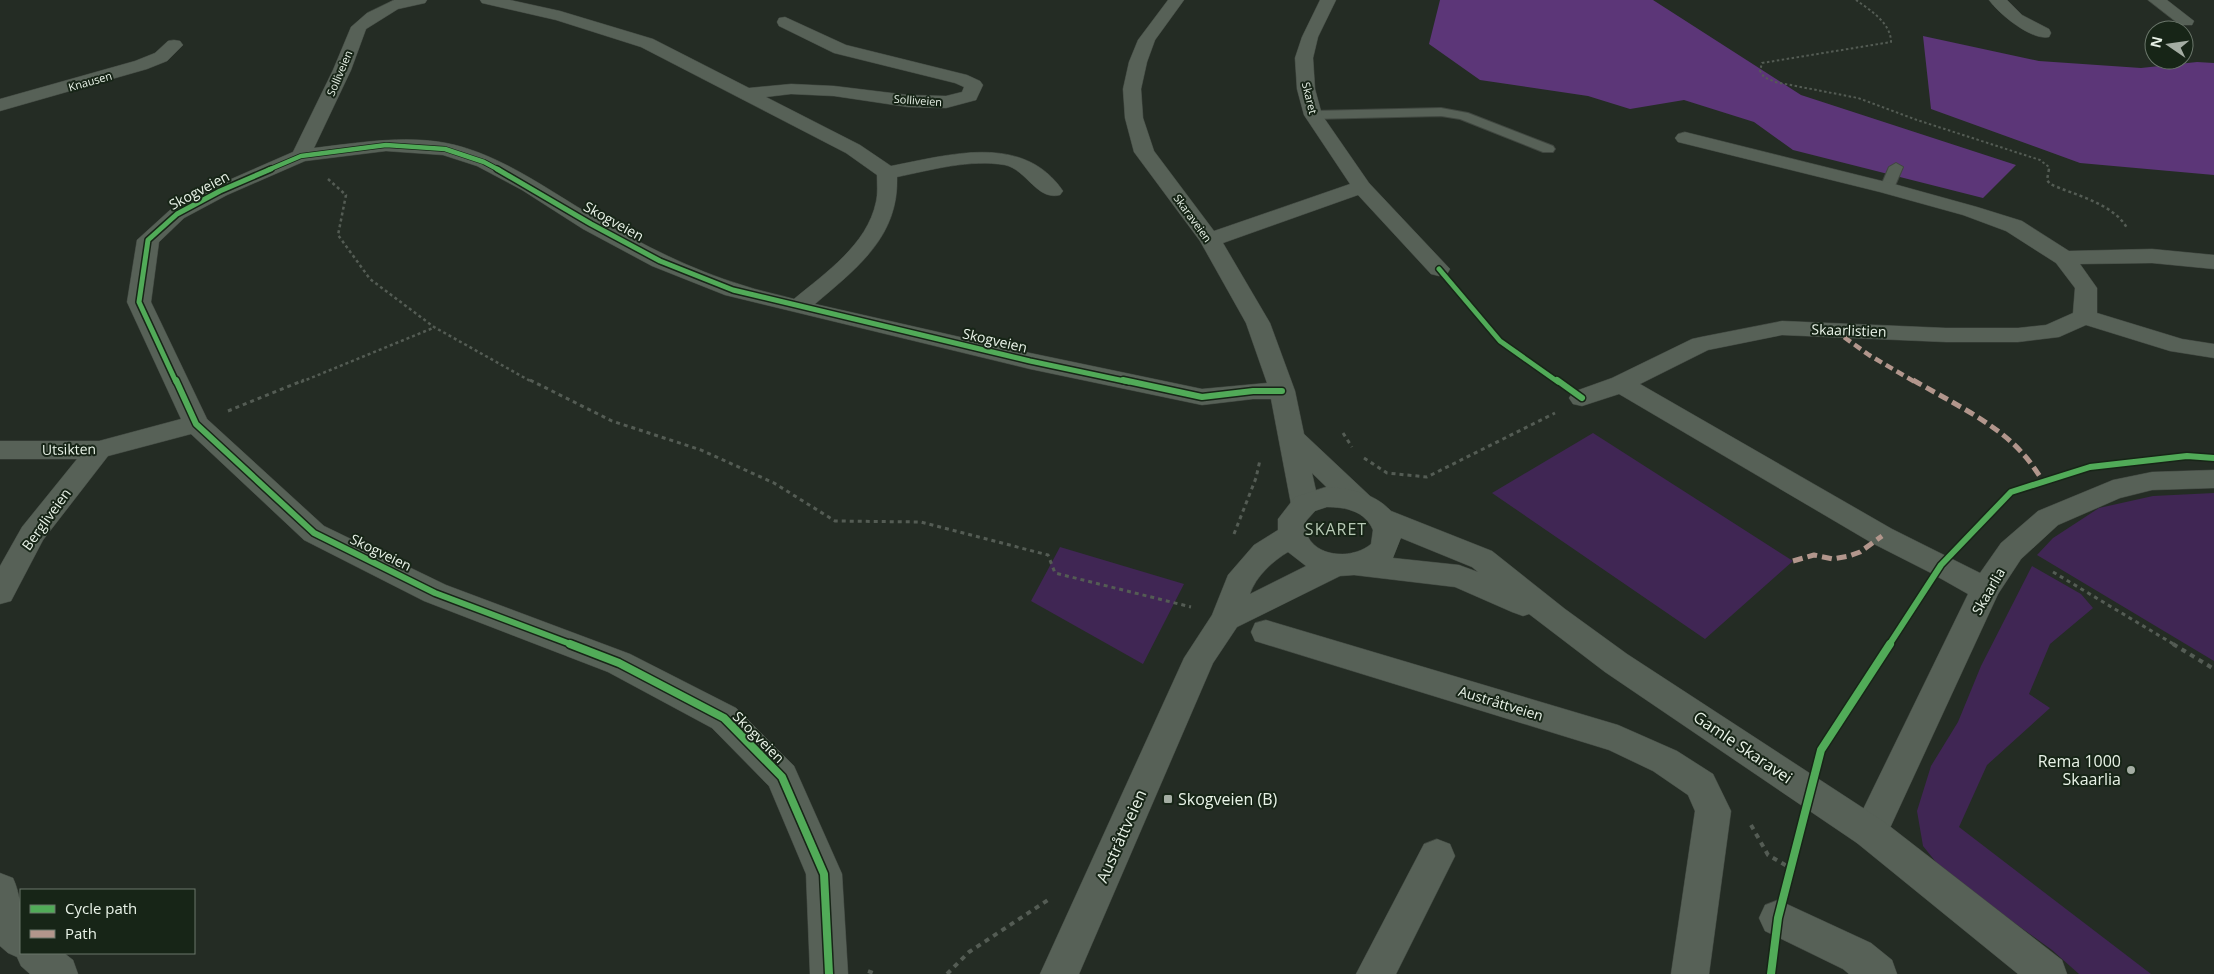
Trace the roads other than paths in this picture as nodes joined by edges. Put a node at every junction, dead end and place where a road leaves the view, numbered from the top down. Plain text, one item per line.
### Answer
1 (419, 0) edge
2 (488, 0) edge
3 (1176, 0) edge
4 (1328, 0) edge
5 (1997, 0) edge
6 (2156, 0) edge
7 (385, 2) edge
8 (2185, 20) edge
9 (785, 22) dead end
10 (2042, 32) dead end
11 (174, 45) dead end
12 (745, 94) junction
13 (0, 105) edge
14 (1313, 115) junction
15 (1685, 138) dead end
16 (1548, 149) dead end
17 (301, 156) junction
18 (1896, 167) dead end
19 (888, 173) junction
20 (1362, 187) junction
21 (1887, 188) junction
22 (1053, 191) dead end
23 (1210, 240) junction
24 (2064, 258) junction
25 (2214, 262) edge
26 (1438, 269) dead end
27 (798, 307) junction
28 (2085, 317) junction
29 (2214, 351) edge
30 (1621, 384) junction
31 (1282, 390) junction
32 (1582, 398) road end
33 (196, 424) junction
34 (1294, 440) junction
35 (0, 450) edge
36 (99, 450) junction
37 (2214, 479) edge
38 (1305, 504) junction
39 (1371, 510) junction
40 (1292, 536) junction
41 (1346, 565) junction
42 (1986, 590) junction
43 (0, 594) edge
44 (1554, 618) junction
45 (1226, 619) junction
46 (1266, 632) dead end
47 (1870, 832) junction
48 (1437, 856) dead end
49 (0, 890) edge
50 (1778, 918) road end
51 (20, 939) edge
52 (36, 954) edge
53 (59, 974) edge
54 (829, 974) edge
55 (1060, 974) edge
56 (1375, 974) edge
57 (1690, 974) edge
58 (1878, 974) edge
59 (2048, 974) edge

1 - 7 street, Solliveien
2 - 12 street
3 - 23 street, Skaraveien
4 - 14 street, Skaret
5 - 10 street
6 - 8 street
7 - 17 street, Solliveien
9 - 12 street, Solliveien
11 - 13 street, Knausen
12 - 19 street
14 - 16 lane
14 - 20 street, Skaret
15 - 21 street
17 - 27 street, Skogveien
17 - 33 street, Skogveien
18 - 21 lane
19 - 22 street
19 - 27 street
20 - 23 street
20 - 26 street, Skaret
21 - 24 street
23 - 31 street, Skaraveien
24 - 25 street
24 - 28 street
27 - 31 street, Skogveien
28 - 29 street
28 - 30 street, Skaarlistien
30 - 32 street, Skaarlistien
30 - 42 street
31 - 34 street, Skaraveien
33 - 36 street, Utsikten
33 - 54 street, Skogveien
34 - 38 street, Skaraveien
34 - 39 street
35 - 36 street, Utsikten
36 - 43 street, Bergliveien
37 - 42 street, Skaarlia
38 - 39 street
38 - 40 street
39 - 41 street, Austråttveien
39 - 44 street, Gamle Skaravei
40 - 41 street
40 - 45 street, Austråttveien
41 - 44 street, Gamle Skaravei
41 - 45 street, Austråttveien
42 - 47 street, Skaarlia
44 - 47 street, Gamle Skaravei
45 - 55 street, Austråttveien
46 - 57 street, Austråttveien
47 - 59 street, Gamle Skaravei
48 - 56 street
49 - 51 street
50 - 58 street
52 - 53 street

